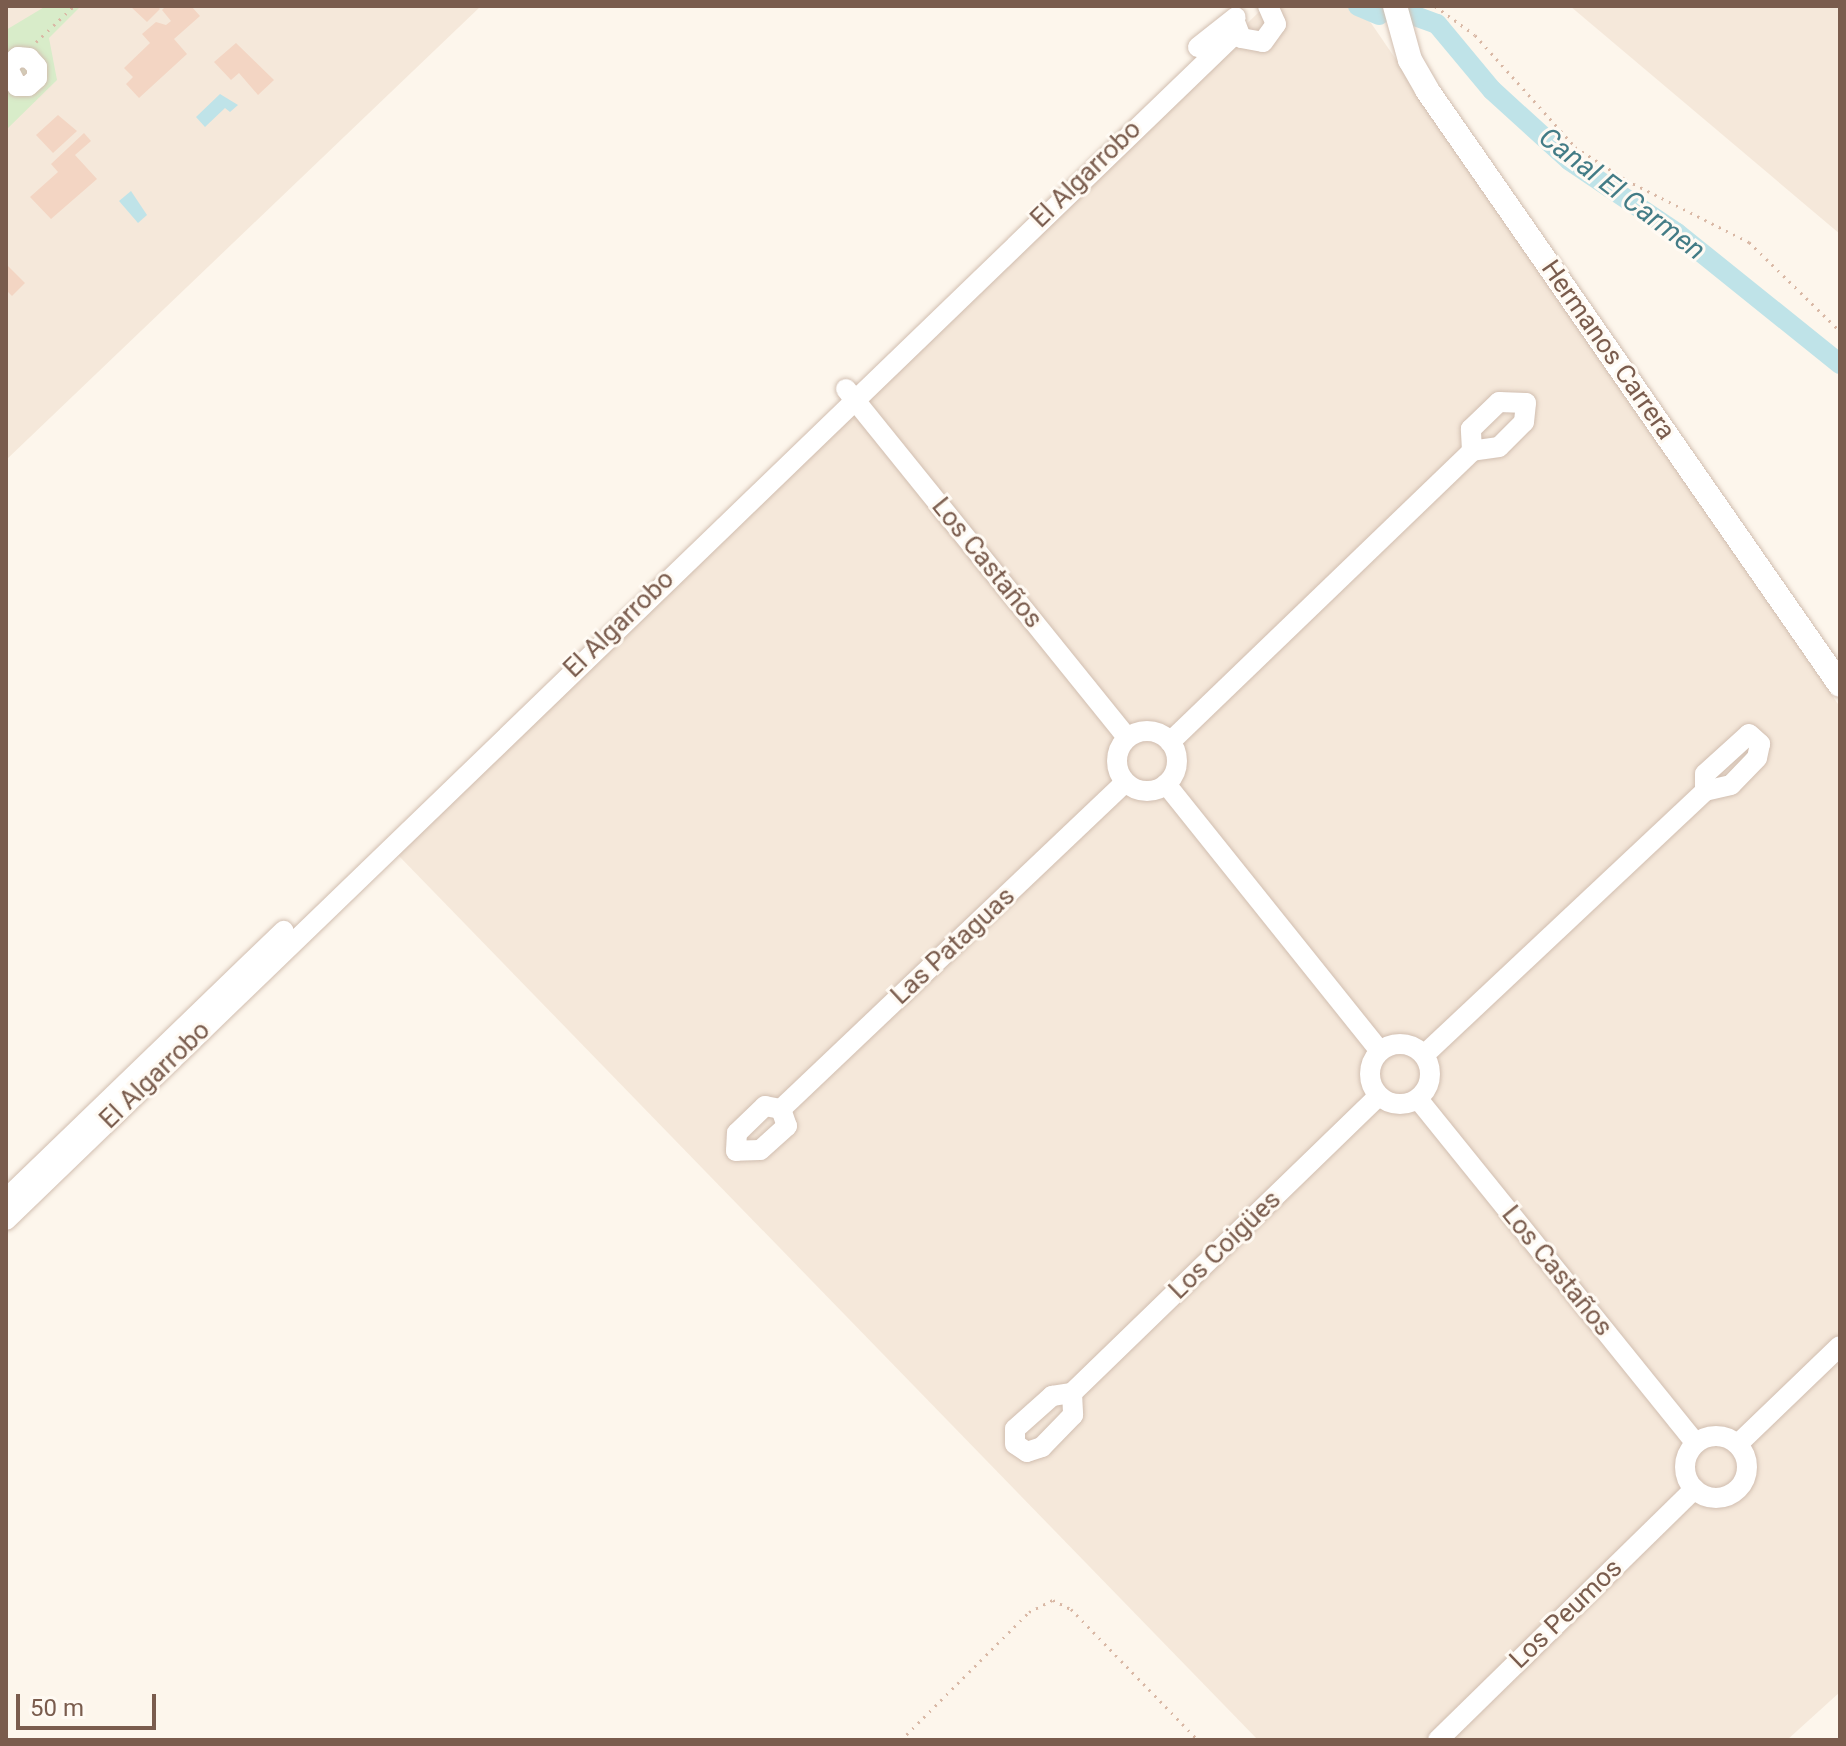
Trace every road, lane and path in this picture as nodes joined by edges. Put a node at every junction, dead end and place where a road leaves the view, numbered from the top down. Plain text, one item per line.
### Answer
1 (74, 6) edge
2 (1268, 6) edge
3 (1395, 6) edge
4 (1435, 6) edge
5 (1239, 18) edge
6 (12, 64) edge
7 (1840, 331) edge
8 (850, 394) junction
9 (1472, 451) dead end
10 (1840, 685) edge
11 (1127, 737) junction
12 (1170, 742) junction
13 (1125, 783) junction
14 (1166, 784) junction
15 (1705, 791) dead end
16 (1380, 1051) junction
17 (1424, 1055) junction
18 (1379, 1096) junction
19 (1418, 1099) junction
20 (781, 1109) dead end
21 (6, 1199) edge
22 (6, 1220) edge
23 (1840, 1346) edge
24 (1072, 1393) dead end
25 (1696, 1443) junction
26 (1738, 1444) junction
27 (1694, 1489) junction
28 (901, 1740) edge
29 (1198, 1740) edge
30 (1438, 1740) edge

1 - 6 path
2 - 5 street
3 - 10 street, Hermanos Carrera
4 - 7 path
5 - 8 street, El Algarrobo
8 - 11 street, Los Castaños
8 - 21 street, El Algarrobo
8 - 22 street, El Algarrobo
9 - 12 street
11 - 12 street
11 - 13 street
12 - 14 street
13 - 14 street
13 - 20 street, Las Pataguas
14 - 16 street
15 - 17 street
16 - 17 street
16 - 18 street
17 - 19 street
18 - 19 street
18 - 24 street, Los Coigües
19 - 25 street, Los Castaños
23 - 26 street
25 - 26 street
25 - 27 street
26 - 27 street
27 - 30 street, Los Peumos
28 - 29 path

